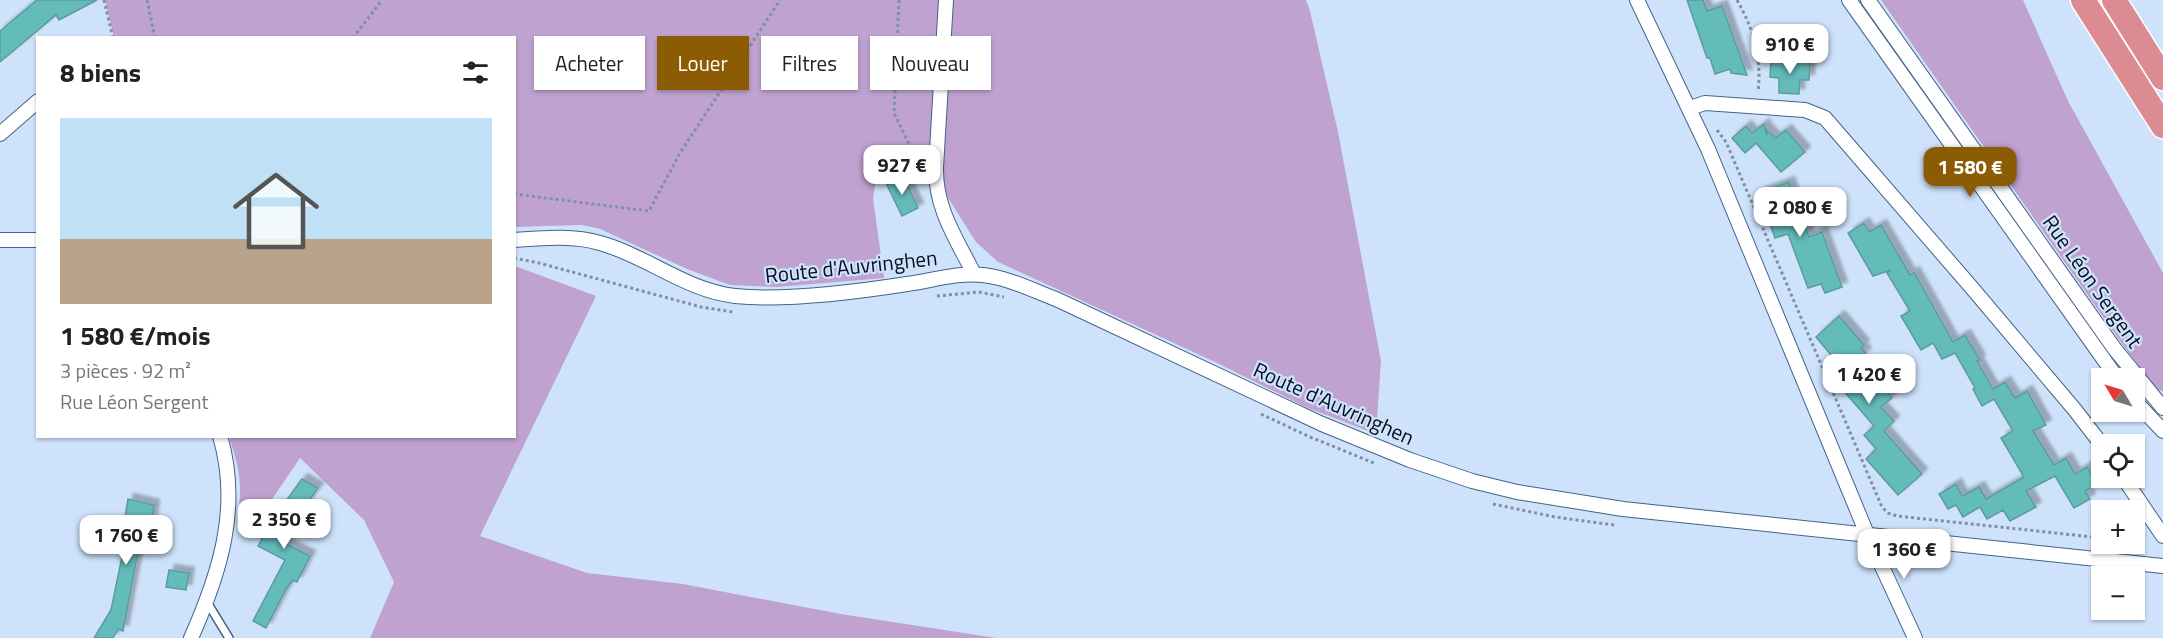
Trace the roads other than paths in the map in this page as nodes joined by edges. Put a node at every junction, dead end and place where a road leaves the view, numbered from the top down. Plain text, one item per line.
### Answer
1 (946, 0) edge
2 (1637, 0) edge
3 (1850, 0) edge
4 (1868, 0) edge
5 (2083, 0) edge
6 (2114, 0) edge
7 (2163, 78) edge
8 (36, 103) edge
9 (1690, 108) junction
10 (2163, 126) edge
11 (0, 134) edge
12 (0, 240) edge
13 (36, 240) edge
14 (516, 240) edge
15 (974, 274) junction
16 (2110, 368) edge
17 (2163, 408) edge
18 (2145, 412) edge
19 (2163, 431) edge
20 (2092, 434) edge
21 (220, 438) edge
22 (2130, 488) edge
23 (1867, 534) junction
24 (2163, 536) edge
25 (2163, 566) edge
26 (207, 602) junction
27 (191, 638) edge
28 (229, 638) edge
29 (1915, 638) edge

1 - 15 street
2 - 9 street
3 - 16 street, Rue Léon Sergent
4 - 17 street, Rue Léon Sergent
5 - 10 highway
6 - 7 highway
8 - 11 street
9 - 20 street
9 - 23 street
12 - 13 street
14 - 15 street, Route d'Auvringhen
15 - 23 street, Route d'Auvringhen
18 - 19 street
21 - 26 street
22 - 24 street
23 - 25 street, Route d'Auvringhen
23 - 29 street
26 - 27 street
26 - 28 lane

